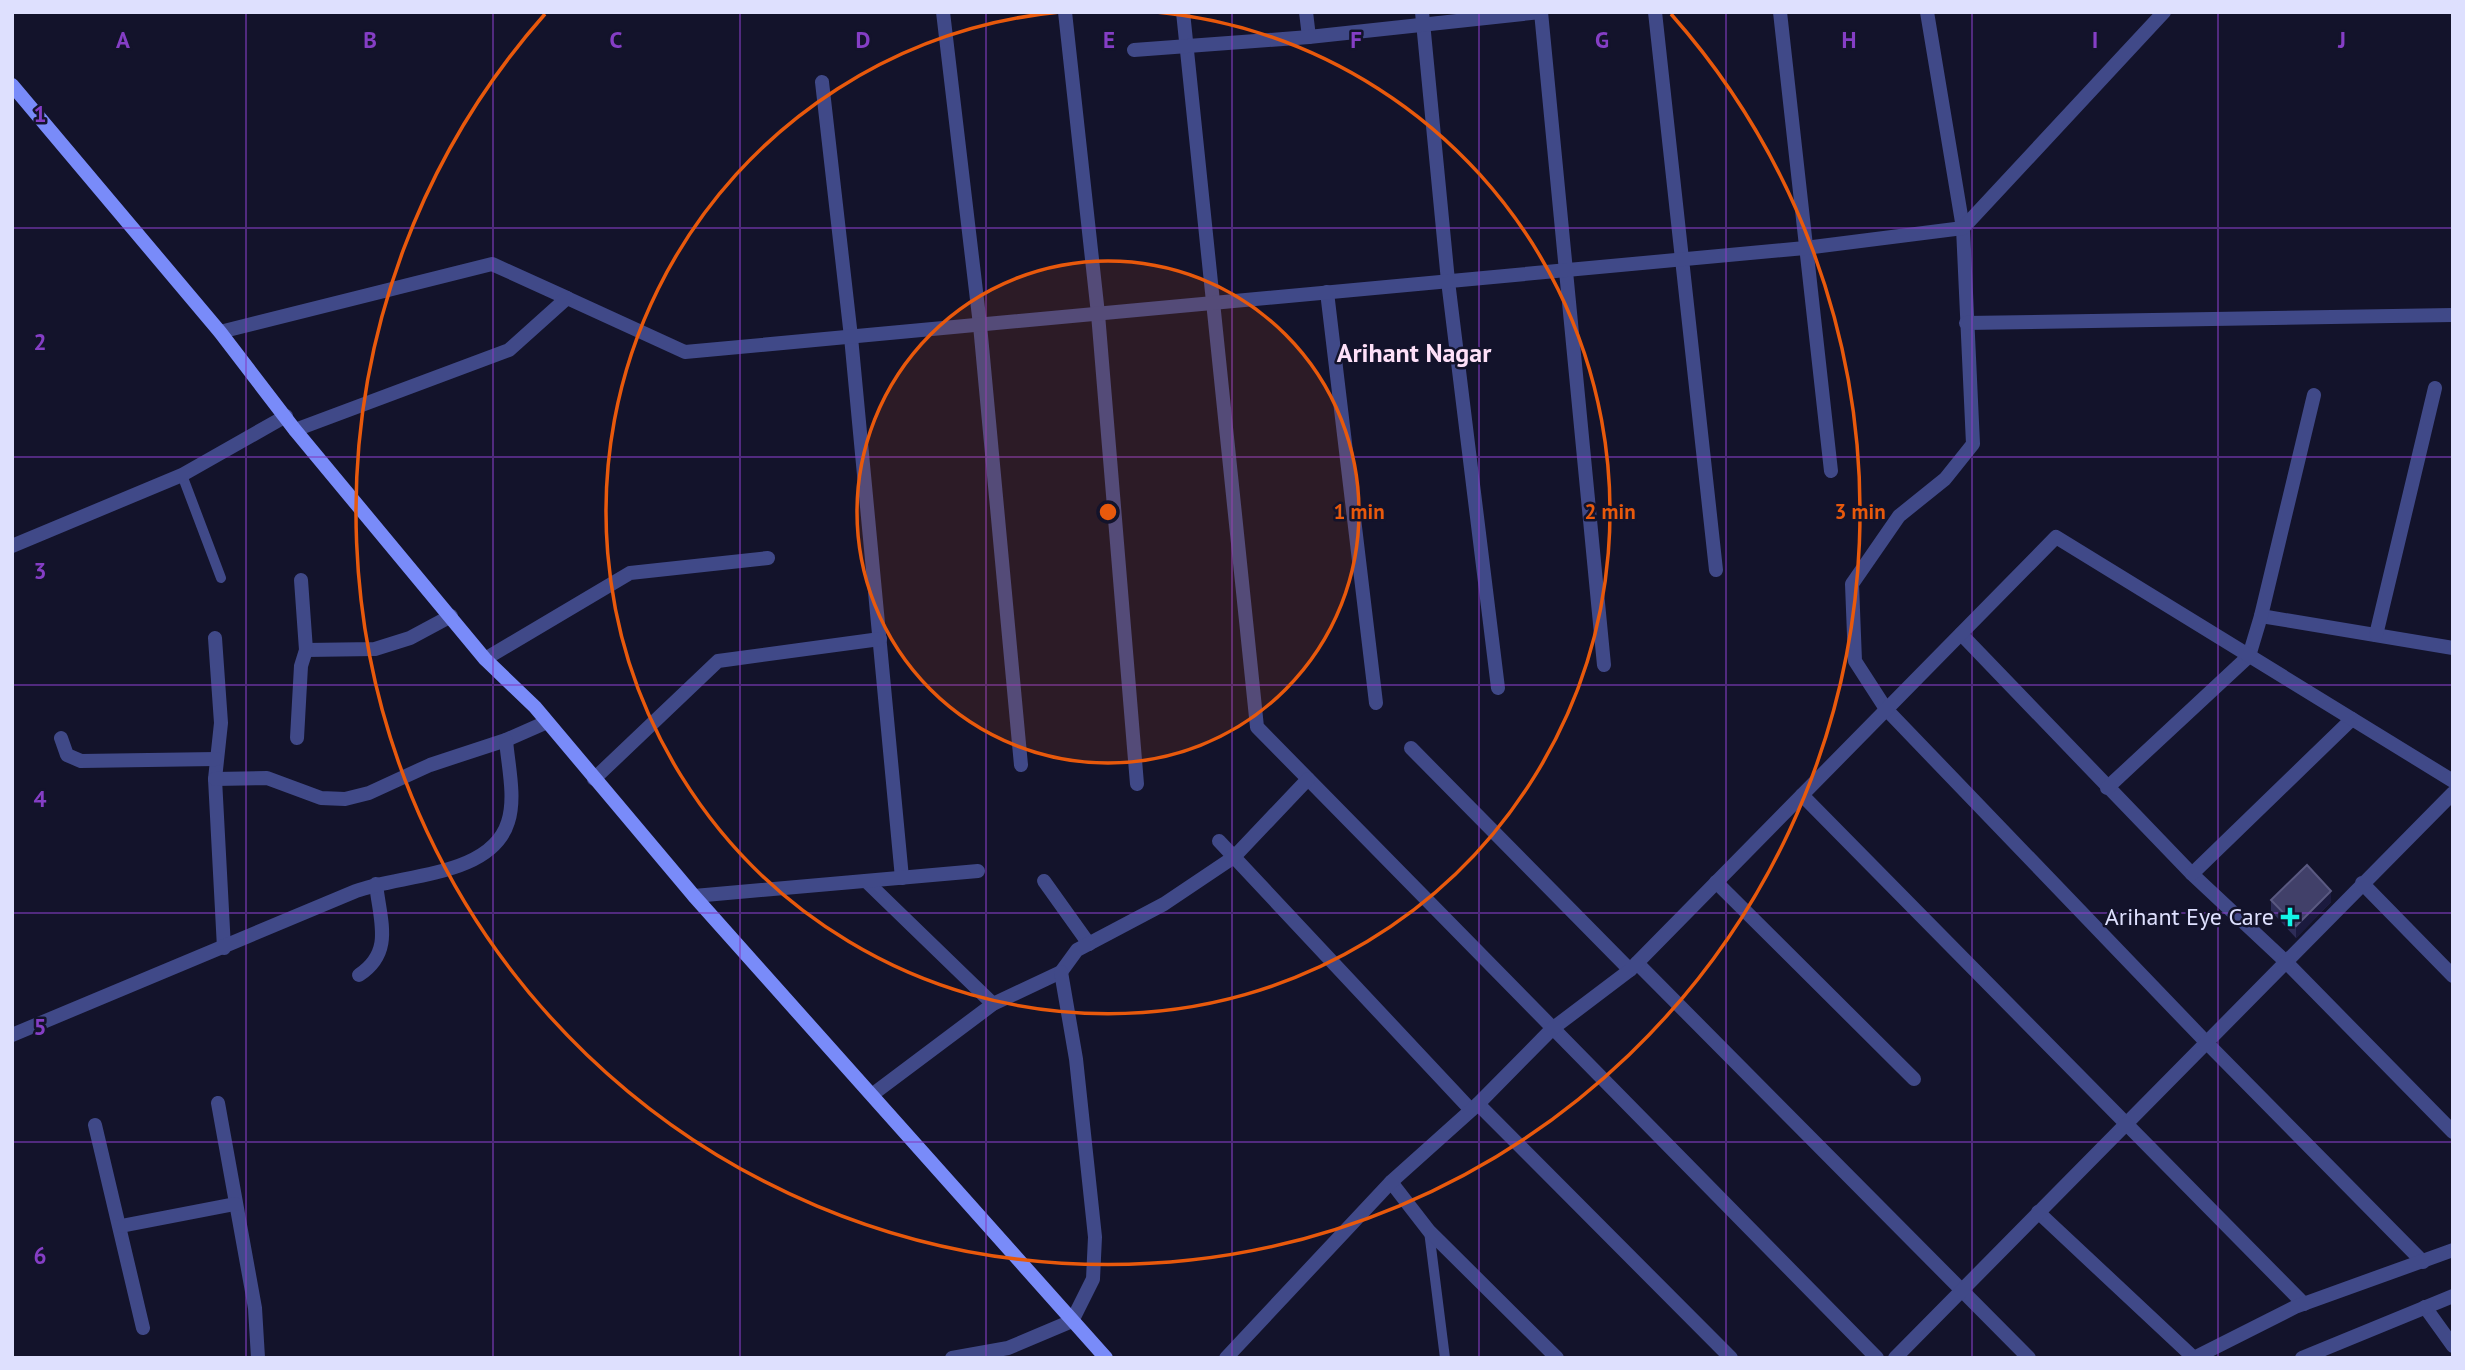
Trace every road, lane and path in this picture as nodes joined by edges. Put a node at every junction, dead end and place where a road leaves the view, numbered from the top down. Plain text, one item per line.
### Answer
1 (943, 12) edge
2 (1065, 12) edge
3 (1183, 12) edge
4 (1306, 12) edge
5 (1541, 12) edge
6 (1655, 12) edge
7 (1780, 12) edge
8 (1927, 12) edge
9 (2164, 12) edge
10 (1423, 18) edge
11 (1309, 37) junction
12 (1187, 46) junction
13 (1134, 50) dead end
14 (821, 82) dead end
15 (12, 85) edge
16 (1963, 228) junction
17 (1805, 248) junction
18 (1683, 260) junction
19 (1565, 270) junction
20 (1448, 281) junction
21 (1327, 292) junction
22 (567, 298) junction
23 (1213, 303) junction
24 (1098, 314) junction
25 (2453, 315) edge
26 (1966, 323) junction
27 (980, 325) junction
28 (220, 332) junction
29 (851, 337) junction
30 (2435, 388) dead end
31 (2314, 395) dead end
32 (286, 416) junction
33 (295, 430) junction
34 (1831, 471) dead end
35 (182, 475) junction
36 (12, 546) edge
37 (768, 558) dead end
38 (1716, 570) dead end
39 (221, 578) dead end
40 (301, 580) dead end
41 (451, 616) junction
42 (2261, 616) junction
43 (1961, 634) junction
44 (2376, 635) junction
45 (215, 638) dead end
46 (880, 639) junction
47 (2453, 648) edge
48 (306, 650) junction
49 (2249, 656) junction
50 (485, 659) junction
51 (1605, 665) dead end
52 (1498, 688) dead end
53 (1376, 702) dead end
54 (1886, 709) junction
55 (2352, 719) junction
56 (547, 722) junction
57 (61, 738) dead end
58 (298, 738) dead end
59 (506, 740) junction
60 (1411, 748) dead end
61 (216, 760) junction
62 (1021, 765) dead end
63 (215, 779) junction
64 (594, 779) junction
65 (1308, 779) junction
66 (2453, 781) edge
67 (1137, 785) dead end
68 (2107, 788) junction
69 (2453, 793) edge
70 (1802, 795) junction
71 (1219, 841) dead end
72 (1234, 857) junction
73 (978, 871) dead end
74 (2192, 874) junction
75 (902, 877) junction
76 (866, 881) junction
77 (1044, 881) dead end
78 (1716, 882) junction
79 (2362, 883) junction
80 (376, 884) junction
81 (694, 895) junction
82 (1089, 944) junction
83 (224, 948) junction
84 (2286, 961) junction
85 (1633, 966) junction
86 (1061, 972) junction
87 (359, 975) dead end
88 (2453, 976) edge
89 (993, 1004) junction
90 (1552, 1029) junction
91 (12, 1035) edge
92 (2206, 1042) junction
93 (1913, 1079) dead end
94 (873, 1094) junction
95 (218, 1103) dead end
96 (1475, 1107) junction
97 (95, 1125) dead end
98 (2124, 1125) junction
99 (2453, 1132) edge
100 (1391, 1182) junction
101 (235, 1204) junction
102 (2038, 1212) junction
103 (121, 1226) junction
104 (1429, 1231) junction
105 (2453, 1250) edge
106 (2423, 1262) junction
107 (1962, 1289) junction
108 (2453, 1296) edge
109 (2304, 1304) junction
110 (2425, 1307) junction
111 (1072, 1321) junction
112 (143, 1328) dead end
113 (2453, 1346) edge
114 (2307, 1357) edge
115 (258, 1358) edge
116 (952, 1358) edge
117 (1106, 1358) edge
118 (1226, 1358) edge
119 (1445, 1358) edge
120 (1556, 1358) edge
121 (1731, 1358) edge
122 (1877, 1358) edge
123 (1895, 1358) edge
124 (2029, 1358) edge
125 (2194, 1358) edge

1 - 27 street
2 - 24 street
3 - 12 street
4 - 11 street
5 - 10 street
5 - 19 street
6 - 18 street
7 - 17 street
8 - 16 street
9 - 16 street
10 - 11 street
10 - 20 street
11 - 12 street
12 - 13 street
12 - 23 street
14 - 29 street
15 - 28 street
16 - 17 street
16 - 26 street
17 - 18 street
17 - 34 street
18 - 19 street
18 - 38 street
19 - 20 street
19 - 51 street
20 - 21 street
20 - 52 street
21 - 23 street
21 - 53 street
22 - 28 street
22 - 29 street
22 - 33 street
23 - 24 street
23 - 65 street
24 - 27 street
24 - 67 street
25 - 26 street
26 - 54 street
27 - 29 street
27 - 62 street
28 - 32 street
29 - 46 street
30 - 44 street
31 - 42 street
32 - 33 street
32 - 35 street
33 - 41 street
35 - 36 street
35 - 39 lane
37 - 50 street
40 - 48 street
41 - 48 street
41 - 50 street
42 - 44 street
42 - 49 street
43 - 49 street
43 - 54 street
43 - 68 street
44 - 47 street
45 - 61 street
46 - 64 street
46 - 75 street
48 - 58 street
49 - 55 street
49 - 68 street
50 - 56 street
54 - 70 street
54 - 92 street
55 - 66 street
55 - 74 street
56 - 59 street
56 - 64 street
57 - 61 street
59 - 63 street
59 - 80 street
60 - 85 street
61 - 63 street
63 - 83 street
64 - 81 street
65 - 72 street
65 - 90 street
68 - 74 street
69 - 79 street
70 - 78 street
70 - 98 street
71 - 72 street
72 - 82 street
72 - 96 street
73 - 75 street
74 - 84 street
75 - 76 street
76 - 81 street
76 - 89 street
77 - 82 street
78 - 85 street
78 - 93 street
79 - 84 street
79 - 88 street
80 - 83 street
80 - 87 street
81 - 94 street
82 - 86 street
83 - 91 street
84 - 92 street
84 - 99 street
85 - 90 street
85 - 107 street
86 - 89 street
86 - 111 street
89 - 94 street
90 - 96 street
90 - 122 street
92 - 98 street
92 - 106 street
94 - 111 street
95 - 101 street
96 - 100 street
96 - 121 street
97 - 103 street
98 - 102 street
98 - 109 street
100 - 104 street
100 - 118 street
101 - 103 street
101 - 115 street
102 - 107 street
102 - 125 street
103 - 112 street
104 - 119 lane
104 - 120 street
105 - 106 street
106 - 109 street
107 - 123 street
107 - 124 street
108 - 110 street
109 - 125 street
110 - 113 street
110 - 114 street
111 - 116 street
111 - 117 street

